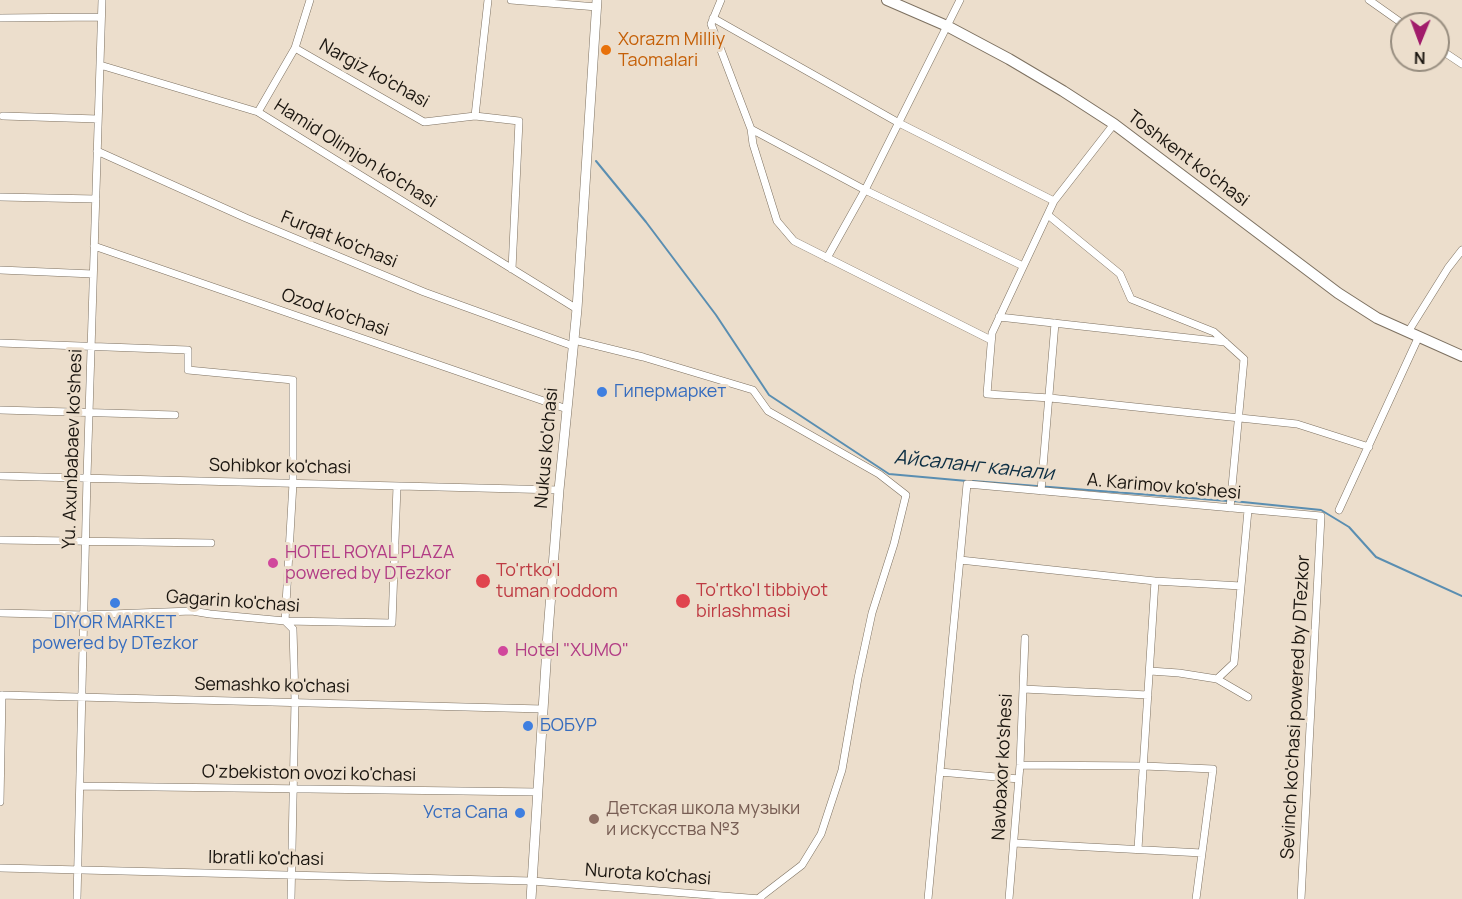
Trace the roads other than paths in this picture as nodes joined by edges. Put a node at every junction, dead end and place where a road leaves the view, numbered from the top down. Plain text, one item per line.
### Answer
1 (102, 0) edge
2 (310, 0) edge
3 (488, 0) edge
4 (511, 0) edge
5 (721, 0) edge
6 (886, 0) edge
7 (960, 0) edge
8 (1370, 0) edge
9 (597, 3) edge
10 (1390, 15) edge
11 (101, 17) junction
12 (0, 18) edge
13 (713, 18) junction
14 (947, 26) junction
15 (295, 48) junction
16 (100, 64) junction
17 (258, 112) junction
18 (3, 116) dead end
19 (475, 116) junction
20 (98, 118) junction
21 (899, 123) junction
22 (1113, 124) junction
23 (752, 129) junction
24 (97, 152) junction
25 (866, 190) junction
26 (0, 197) edge
27 (96, 199) junction
28 (1054, 201) junction
29 (1048, 214) junction
30 (94, 246) junction
31 (1462, 250) edge
32 (828, 258) junction
33 (1023, 266) junction
34 (512, 269) junction
35 (0, 270) edge
36 (93, 274) junction
37 (577, 309) junction
38 (999, 317) junction
39 (1055, 323) junction
40 (1408, 332) junction
41 (1419, 336) junction
42 (991, 340) junction
43 (1225, 342) junction
44 (0, 343) edge
45 (573, 343) junction
46 (91, 345) junction
47 (1462, 356) edge
48 (1050, 398) junction
49 (567, 409) junction
50 (0, 410) edge
51 (89, 411) junction
52 (175, 415) dead end
53 (1239, 417) junction
54 (1369, 447) junction
55 (0, 476) edge
56 (87, 477) junction
57 (293, 483) junction
58 (397, 486) junction
59 (559, 490) junction
60 (1041, 491) junction
61 (1230, 508) junction
62 (1248, 510) junction
63 (1339, 510) dead end
64 (1321, 516) joint
65 (0, 540) edge
66 (86, 542) junction
67 (211, 543) dead end
68 (960, 560) junction
69 (1155, 581) junction
70 (1241, 586) junction
71 (0, 612) edge
72 (84, 615) junction
73 (285, 621) junction
74 (1025, 638) dead end
75 (1150, 672) junction
76 (1217, 679) junction
77 (1023, 689) junction
78 (1, 695) edge
79 (1148, 695) junction
80 (82, 696) junction
81 (1248, 697) dead end
82 (295, 701) junction
83 (543, 709) junction
84 (1020, 765) junction
85 (1144, 766) junction
86 (940, 772) junction
87 (1019, 779) junction
88 (80, 786) junction
89 (293, 789) junction
90 (538, 792) junction
91 (0, 802) edge
92 (1014, 843) junction
93 (1138, 849) junction
94 (1202, 853) junction
95 (0, 868) edge
96 (78, 871) junction
97 (291, 875) junction
98 (532, 881) junction
99 (77, 899) edge
100 (291, 899) edge
101 (531, 899) edge
102 (760, 899) edge
103 (928, 899) edge
104 (1009, 899) edge
105 (1196, 899) edge
106 (1301, 899) edge

1 - 11 street, Yu. Axunbabaev ko'shesi
2 - 15 street
3 - 19 street
4 - 9 street
5 - 13 street
6 - 14 highway, Toshkent ko'chasi
7 - 14 street
8 - 10 street
9 - 37 main road, Nukus ko'chasi
11 - 12 street
11 - 16 street, Yu. Axunbabaev ko'shesi
13 - 21 street
13 - 23 street
14 - 21 street
14 - 22 highway, Toshkent ko'chasi
15 - 17 street
15 - 19 street, Nargiz ko'chasi
16 - 17 street, Hamid Olimjon ko'chasi
16 - 20 street, Yu. Axunbabaev ko'shesi
17 - 34 street, Hamid Olimjon ko'chasi
18 - 20 street
19 - 34 street, Nargiz ko'chasi
20 - 24 street, Yu. Axunbabaev ko'shesi
21 - 25 street
21 - 28 street
22 - 28 street
22 - 40 highway, Toshkent ko'chasi
23 - 25 street
23 - 32 street
24 - 27 street, Yu. Axunbabaev ko'shesi
24 - 45 street, Furqat ko'chasi
25 - 32 street
25 - 33 street
26 - 27 street
27 - 30 street, Yu. Axunbabaev ko'shesi
28 - 29 street
29 - 33 street
29 - 43 street
30 - 36 street, Yu. Axunbabaev ko'shesi
30 - 49 street, Ozod ko'chasi
31 - 40 street
32 - 42 street
33 - 38 street
34 - 37 street, Hamid Olimjon ko'chasi
35 - 36 street
36 - 46 street, Yu. Axunbabaev ko'shesi
37 - 45 main road, Nukus ko'chasi
38 - 39 street
38 - 42 street
39 - 43 street
39 - 48 street
40 - 41 highway, Toshkent ko'chasi
41 - 47 highway, Toshkent ko'chasi
41 - 54 street
42 - 48 street
43 - 53 street
44 - 46 street
45 - 49 main road, Nukus ko'chasi
45 - 102 street, Furqat ko'chasi
46 - 51 street, Yu. Axunbabaev ko'shesi
46 - 57 street
48 - 53 street
48 - 60 street
49 - 59 main road, Nukus ko'chasi
50 - 51 street
51 - 52 street
51 - 56 street, Yu. Axunbabaev ko'shesi
53 - 54 street
53 - 61 street
54 - 63 street
55 - 56 street, Sohibkor ko'chasi
56 - 57 street, Sohibkor ko'chasi
56 - 66 street, Yu. Axunbabaev ko'shesi
57 - 58 street, Sohibkor ko'chasi
57 - 73 street
58 - 59 street, Sohibkor ko'chasi
58 - 73 street, Gagarin ko'chasi
59 - 83 main road, Nukus ko'chasi
60 - 61 street, A. Karimov ko'shesi
60 - 68 street, A. Karimov ko'shesi
61 - 62 street, A. Karimov ko'shesi
62 - 64 street, A. Karimov ko'shesi
62 - 70 street
64 - 106 street, Sevinch ko'chasi powered by DTezkor
65 - 66 street
66 - 67 street
66 - 72 street, Yu. Axunbabaev ko'shesi
68 - 69 street
68 - 86 street
69 - 70 street
69 - 75 street
70 - 76 street
71 - 72 street, Gagarin ko'chasi
72 - 73 street, Gagarin ko'chasi
72 - 80 street, Yu. Axunbabaev ko'shesi
73 - 82 street
74 - 77 street, Navbaxor ko'shesi
75 - 76 street
75 - 79 street
76 - 81 street
77 - 79 street
77 - 84 street, Navbaxor ko'shesi
78 - 80 street, Semashko ko'chasi
78 - 91 street
79 - 85 street
80 - 82 street, Semashko ko'chasi
80 - 88 street, Yu. Axunbabaev ko'shesi
82 - 83 street, Semashko ko'chasi
82 - 89 street
83 - 90 main road, Nukus ko'chasi
84 - 85 street
84 - 87 street, Navbaxor ko'shesi
85 - 93 street
85 - 94 street
86 - 87 street
86 - 103 street
87 - 92 street, Navbaxor ko'shesi
88 - 89 street, O'zbekiston ovozi ko'chasi
88 - 96 street, Yu. Axunbabaev ko'shesi
89 - 90 street, O'zbekiston ovozi ko'chasi
89 - 97 street
90 - 98 main road, Nukus ko'chasi
92 - 93 street
92 - 104 street, Navbaxor ko'shesi
93 - 94 street
94 - 105 street
95 - 96 street, Ibratli ko'chasi
96 - 97 street, Ibratli ko'chasi
96 - 99 street, Yu. Axunbabaev ko'shesi
97 - 98 street, Ibratli ko'chasi
97 - 100 street
98 - 101 main road, Nukus ko'chasi
98 - 102 street, Nurota ko'chasi

